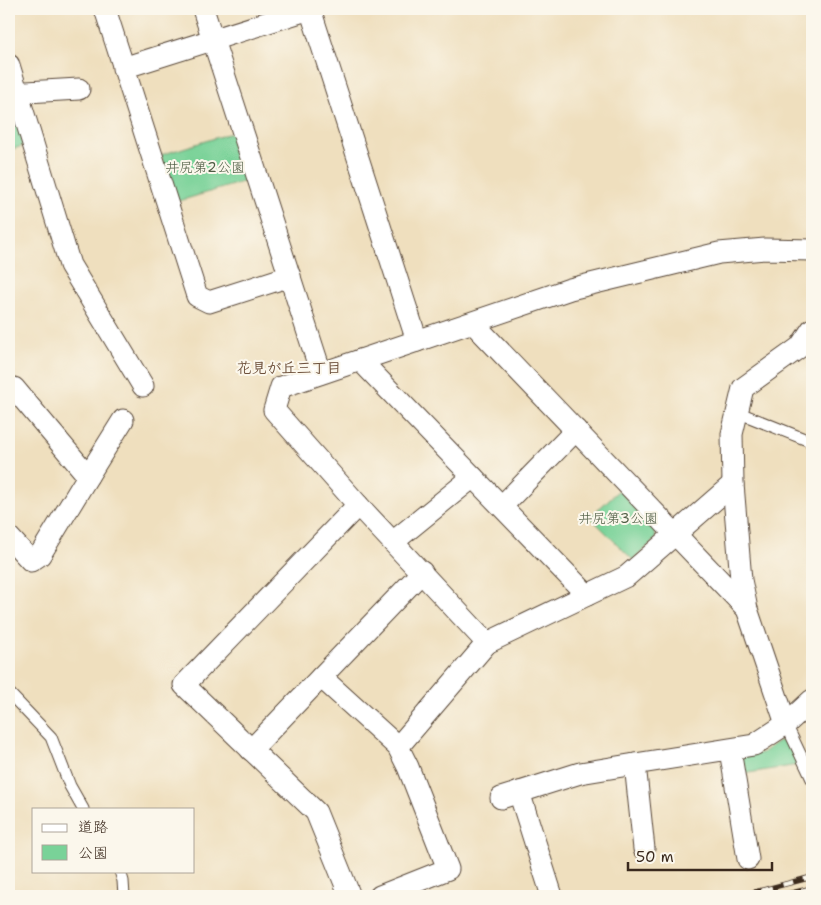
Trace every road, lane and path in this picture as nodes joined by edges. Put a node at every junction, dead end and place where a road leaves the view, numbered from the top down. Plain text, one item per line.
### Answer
1 (105, 9) edge
2 (203, 9) edge
3 (310, 9) edge
4 (213, 40) junction
5 (9, 65) edge
6 (124, 68) junction
7 (79, 89) dead end
8 (13, 93) edge
9 (812, 250) edge
10 (290, 276) junction
11 (473, 323) junction
12 (812, 329) edge
13 (418, 341) junction
14 (360, 360) junction
15 (321, 373) junction
16 (144, 386) dead end
17 (9, 387) edge
18 (737, 412) junction
19 (123, 420) dead end
20 (576, 430) junction
21 (812, 442) edge
22 (88, 476) junction
23 (473, 477) junction
24 (733, 484) junction
25 (358, 505) junction
26 (502, 506) junction
27 (675, 534) junction
28 (9, 537) edge
29 (393, 542) junction
30 (422, 572) junction
31 (587, 595) junction
32 (747, 609) junction
33 (487, 643) junction
34 (321, 677) junction
35 (9, 693) edge
36 (812, 700) edge
37 (786, 724) junction
38 (398, 748) junction
39 (252, 750) junction
40 (730, 750) junction
41 (634, 764) junction
42 (812, 779) edge
43 (82, 808) edge
44 (644, 849) dead end
45 (748, 859) dead end
46 (120, 872) edge
47 (124, 896) edge
48 (350, 896) edge
49 (380, 896) edge
50 (552, 896) edge

1 - 6 street
2 - 4 street
3 - 4 street
3 - 13 street
4 - 6 street
4 - 10 street
5 - 8 street
6 - 10 street
7 - 8 street
8 - 16 street
9 - 11 street
10 - 15 street
11 - 13 street
11 - 20 street
12 - 18 street
13 - 14 street
14 - 15 street
14 - 23 street
15 - 25 street
17 - 22 street
18 - 21 lane
18 - 24 street
19 - 22 street
20 - 26 street
20 - 27 street
22 - 28 street
23 - 26 street
23 - 29 street
24 - 27 street
24 - 32 street
25 - 29 street
25 - 39 street
26 - 31 street
27 - 31 street
27 - 32 street
29 - 30 street
30 - 33 street
30 - 34 street
31 - 33 street
32 - 37 street
33 - 38 street
34 - 38 street
34 - 39 street
35 - 43 lane
36 - 37 street
37 - 40 street
37 - 42 lane
38 - 49 street
39 - 48 street
40 - 41 street
40 - 45 street
41 - 44 street
41 - 50 street
46 - 47 lane

